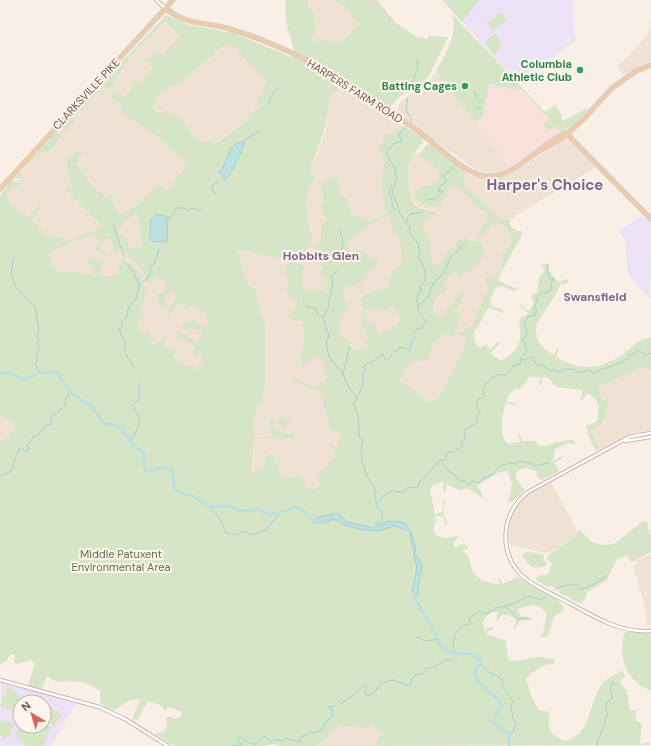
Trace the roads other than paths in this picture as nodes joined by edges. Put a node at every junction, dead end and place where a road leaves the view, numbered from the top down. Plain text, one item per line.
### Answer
1 (156, 0) edge
2 (172, 0) edge
3 (165, 8) junction
4 (651, 64) edge
5 (566, 133) junction
6 (0, 188) edge
7 (651, 220) edge
8 (650, 433) edge
9 (651, 436) edge
10 (623, 441) junction
11 (651, 631) edge
12 (0, 680) edge
13 (168, 746) edge

1 - 3 street
2 - 3 main road, CLARKSVILLE PIKE
3 - 5 main road, HARPERS FARM ROAD
3 - 6 main road, CLARKSVILLE PIKE
4 - 5 main road, HARPERS FARM ROAD
5 - 7 main road
8 - 10 street
9 - 10 street
10 - 11 street
12 - 13 street

